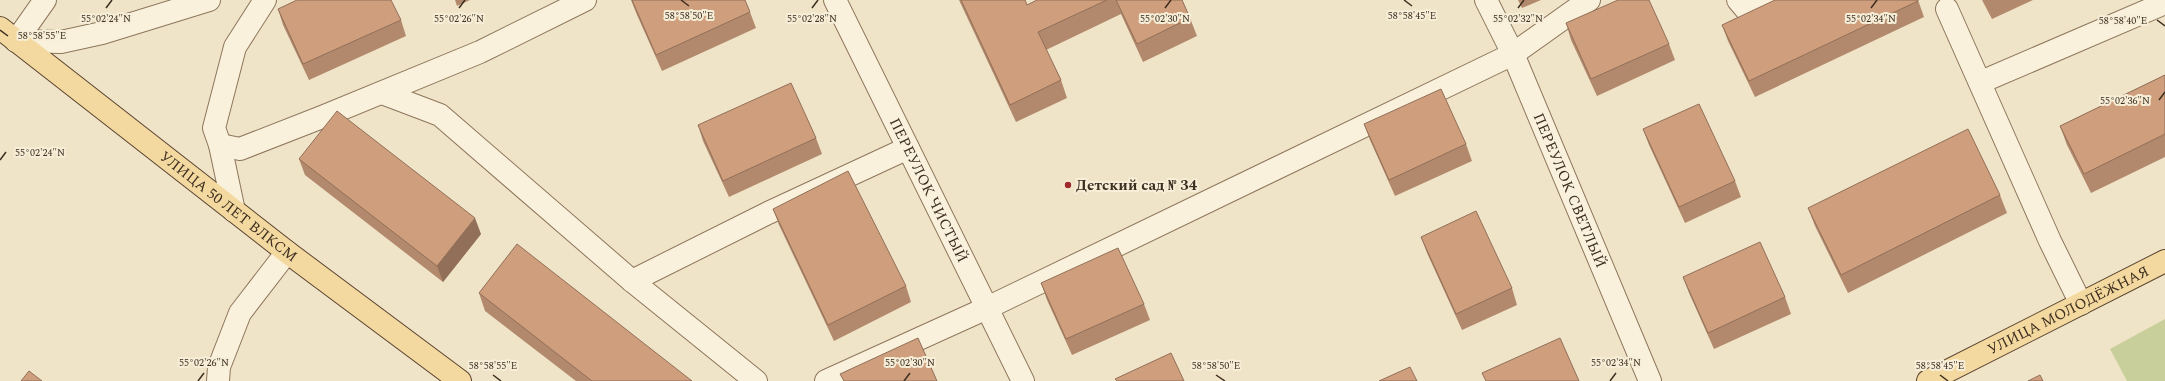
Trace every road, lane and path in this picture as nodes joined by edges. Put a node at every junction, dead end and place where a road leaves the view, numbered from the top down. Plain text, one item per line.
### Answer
1 (45, 0) edge
2 (209, 0) edge
3 (265, 0) edge
4 (585, 0) edge
5 (835, 0) edge
6 (1486, 0) edge
7 (1589, 0) edge
8 (1738, 0) edge
9 (1778, 0) edge
10 (2165, 3) edge
11 (1948, 9) dead end
12 (8, 35) edge
13 (1514, 54) junction
14 (1981, 82) junction
15 (382, 92) junction
16 (220, 145) junction
17 (908, 148) junction
18 (234, 211) junction
19 (287, 252) junction
20 (2165, 261) edge
21 (632, 281) junction
22 (2081, 304) junction
23 (987, 308) junction
24 (218, 381) edge
25 (460, 381) edge
26 (756, 381) edge
27 (826, 381) edge
28 (1023, 381) edge
29 (1650, 381) edge
30 (1928, 381) edge

1 - 12 street
2 - 12 street
3 - 16 street
4 - 15 street
5 - 17 street, ПЕРЕУЛОК ЧИСТЫЙ
6 - 13 street, ПЕРЕУЛОК СВЕТЛЫЙ
7 - 13 street
8 - 9 street
10 - 14 street
11 - 14 street
12 - 18 main road, УЛИЦА 50 ЛЕТ ВЛКСМ
13 - 23 street
13 - 29 street, ПЕРЕУЛОК СВЕТЛЫЙ
14 - 22 street
15 - 16 street
15 - 21 street
16 - 18 street
17 - 21 street
17 - 23 street, ПЕРЕУЛОК ЧИСТЫЙ
18 - 19 main road, УЛИЦА 50 ЛЕТ ВЛКСМ
19 - 24 street
19 - 25 main road, УЛИЦА 50 ЛЕТ ВЛКСМ
20 - 22 main road, УЛИЦА МОЛОДЁЖНАЯ
21 - 26 street
22 - 30 main road, УЛИЦА МОЛОДЁЖНАЯ
23 - 27 street
23 - 28 street, ПЕРЕУЛОК ЧИСТЫЙ

